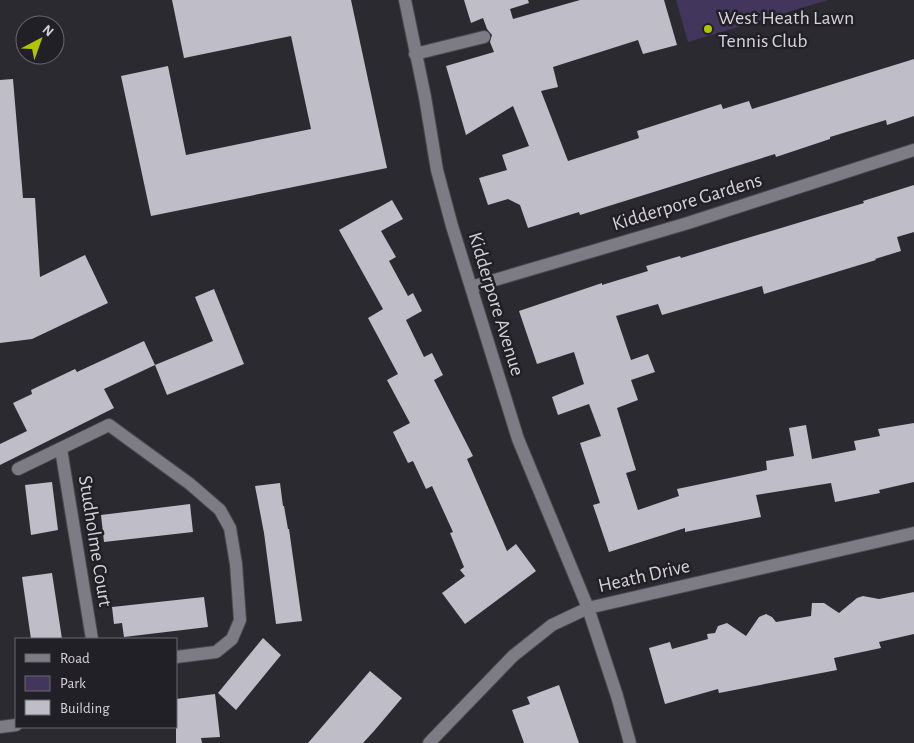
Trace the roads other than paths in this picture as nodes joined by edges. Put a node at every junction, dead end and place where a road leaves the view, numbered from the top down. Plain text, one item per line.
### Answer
1 (405, 0) edge
2 (484, 37) dead end
3 (415, 54) junction
4 (914, 150) edge
5 (471, 287) junction
6 (61, 449) junction
7 (18, 469) dead end
8 (914, 533) edge
9 (588, 608) junction
10 (92, 638) edge
11 (178, 657) edge
12 (15, 725) edge
13 (0, 726) edge
14 (429, 743) edge
15 (630, 743) edge

1 - 3 street, Kidderpore Avenue
2 - 3 street
3 - 5 street, Kidderpore Avenue
4 - 5 street, Kidderpore Gardens
5 - 9 street, Kidderpore Avenue
6 - 7 street
6 - 10 street, Studholme Court
6 - 11 street
8 - 9 street, Heath Drive
9 - 14 street, Heath Drive
9 - 15 street, Kidderpore Avenue
12 - 13 street

